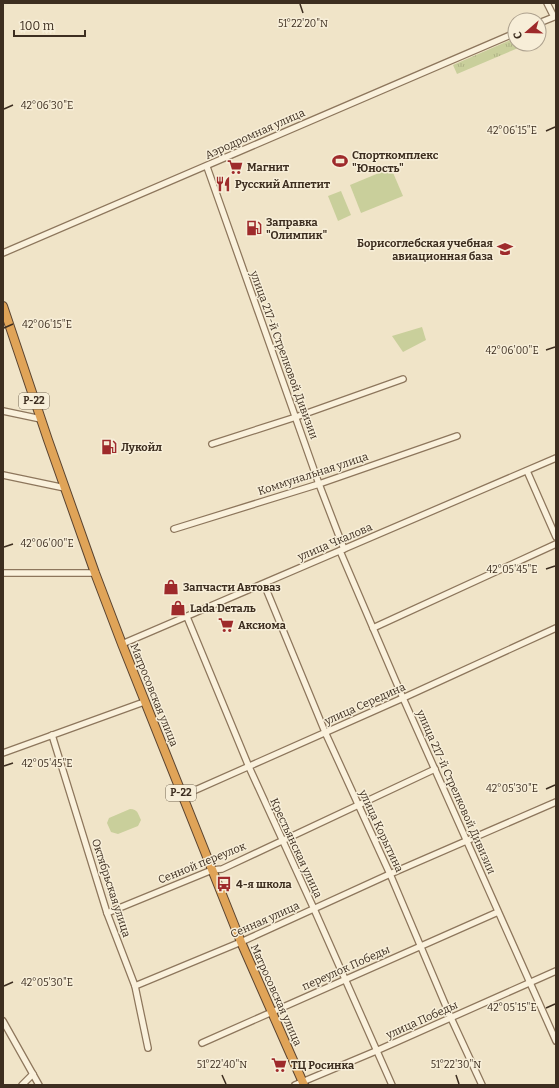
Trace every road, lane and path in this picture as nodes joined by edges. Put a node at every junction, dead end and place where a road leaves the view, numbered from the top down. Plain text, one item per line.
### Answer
1 (547, 3) edge
2 (547, 20) edge
3 (507, 37) edge
4 (207, 167) junction
5 (3, 253) edge
6 (3, 306) edge
7 (403, 379) dead end
8 (3, 411) edge
9 (296, 417) junction
10 (41, 419) junction
11 (457, 436) dead end
12 (212, 444) dead end
13 (556, 458) edge
14 (527, 471) junction
15 (3, 475) edge
16 (319, 484) junction
17 (65, 488) junction
18 (174, 529) dead end
19 (556, 537) edge
20 (556, 544) edge
21 (342, 550) junction
22 (3, 573) edge
23 (95, 573) junction
24 (264, 584) junction
25 (187, 616) junction
26 (373, 628) junction
27 (556, 628) edge
28 (122, 644) junction
29 (403, 698) junction
30 (144, 702) junction
31 (325, 732) junction
32 (52, 735) junction
33 (3, 753) edge
34 (249, 767) junction
35 (435, 768) junction
36 (182, 796) junction
37 (556, 802) edge
38 (358, 805) junction
39 (281, 840) junction
40 (467, 841) junction
41 (212, 870) junction
42 (390, 874) junction
43 (314, 909) junction
44 (498, 912) junction
45 (107, 913) junction
46 (241, 942) junction
47 (420, 946) junction
48 (556, 971) edge
49 (345, 980) junction
50 (529, 982) junction
51 (135, 986) junction
52 (271, 1012) junction
53 (451, 1018) junction
54 (3, 1021) edge
55 (556, 1041) edge
56 (202, 1043) dead end
57 (148, 1048) dead end
58 (376, 1051) junction
59 (33, 1074) junction
60 (300, 1084) edge
61 (22, 1085) edge
62 (39, 1085) edge
63 (392, 1085) edge
64 (482, 1085) edge

1 - 2 street
3 - 4 street, Аэродромная улица
4 - 5 street, Аэродромная улица
4 - 9 street, улица 217-й Стрелковой Дивизии
6 - 10 highway, Матросовская улица / Р-22
7 - 9 street
8 - 10 street
9 - 12 street
9 - 16 street, улица 217-й Стрелковой Дивизии
10 - 17 highway, Матросовская улица / Р-22
11 - 16 street, Коммунальная улица
13 - 14 street, улица Чкалова
14 - 19 street
14 - 21 street, улица Чкалова
15 - 17 street
16 - 18 street, Коммунальная улица
16 - 21 street, улица 217-й Стрелковой Дивизии
17 - 23 highway, Матросовская улица / Р-22
20 - 26 street
21 - 24 street, улица Чкалова
21 - 26 street, улица 217-й Стрелковой Дивизии
22 - 23 street
23 - 28 highway, Матросовская улица / Р-22
24 - 25 street, улица Чкалова
24 - 31 street, улица Корытина
25 - 28 street, улица Чкалова
25 - 34 street, Крестьянская улица
26 - 29 street, улица 217-й Стрелковой Дивизии
27 - 29 street, улица Середина
28 - 30 highway, Матросовская улица / Р-22
29 - 31 street, улица Середина
29 - 35 street, улица 217-й Стрелковой Дивизии
30 - 32 street
30 - 36 highway, Матросовская улица / Р-22
31 - 34 street, улица Середина
31 - 38 street, улица Корытина
32 - 33 street
32 - 45 street, Октябрьская улица
34 - 36 street, улица Середина
34 - 39 street, Крестьянская улица
35 - 38 street, Сенной переулок
35 - 40 street, улица 217-й Стрелковой Дивизии
36 - 41 highway, Матросовская улица / Р-22
37 - 40 street, Сенная улица
38 - 39 street, Сенной переулок
38 - 42 street, улица Корытина
39 - 41 street, Сенной переулок
39 - 43 street, Крестьянская улица
40 - 42 street, Сенная улица
40 - 44 street, улица 217-й Стрелковой Дивизии
41 - 45 street, Сенной переулок
41 - 46 highway, Матросовская улица / Р-22
42 - 43 street, Сенная улица
42 - 47 street, улица Корытина
43 - 46 street, Сенная улица
43 - 49 street, Крестьянская улица
44 - 47 street, переулок Победы
44 - 50 street, улица 217-й Стрелковой Дивизии
45 - 51 street, Октябрьская улица
46 - 51 street, Сенная улица
46 - 52 highway, Матросовская улица / Р-22
47 - 49 street, переулок Победы
47 - 53 street, улица Корытина
48 - 50 street, улица Победы
49 - 52 street, переулок Победы
49 - 58 street, Крестьянская улица
50 - 53 street, улица Победы
50 - 55 street, улица 217-й Стрелковой Дивизии
51 - 57 street, Октябрьская улица
52 - 56 street, переулок Победы
52 - 60 highway, Матросовская улица / Р-22
53 - 58 street, улица Победы
53 - 64 street, улица Корытина
54 - 59 street
58 - 60 street, улица Победы
58 - 63 street, Крестьянская улица
59 - 61 street
59 - 62 street

